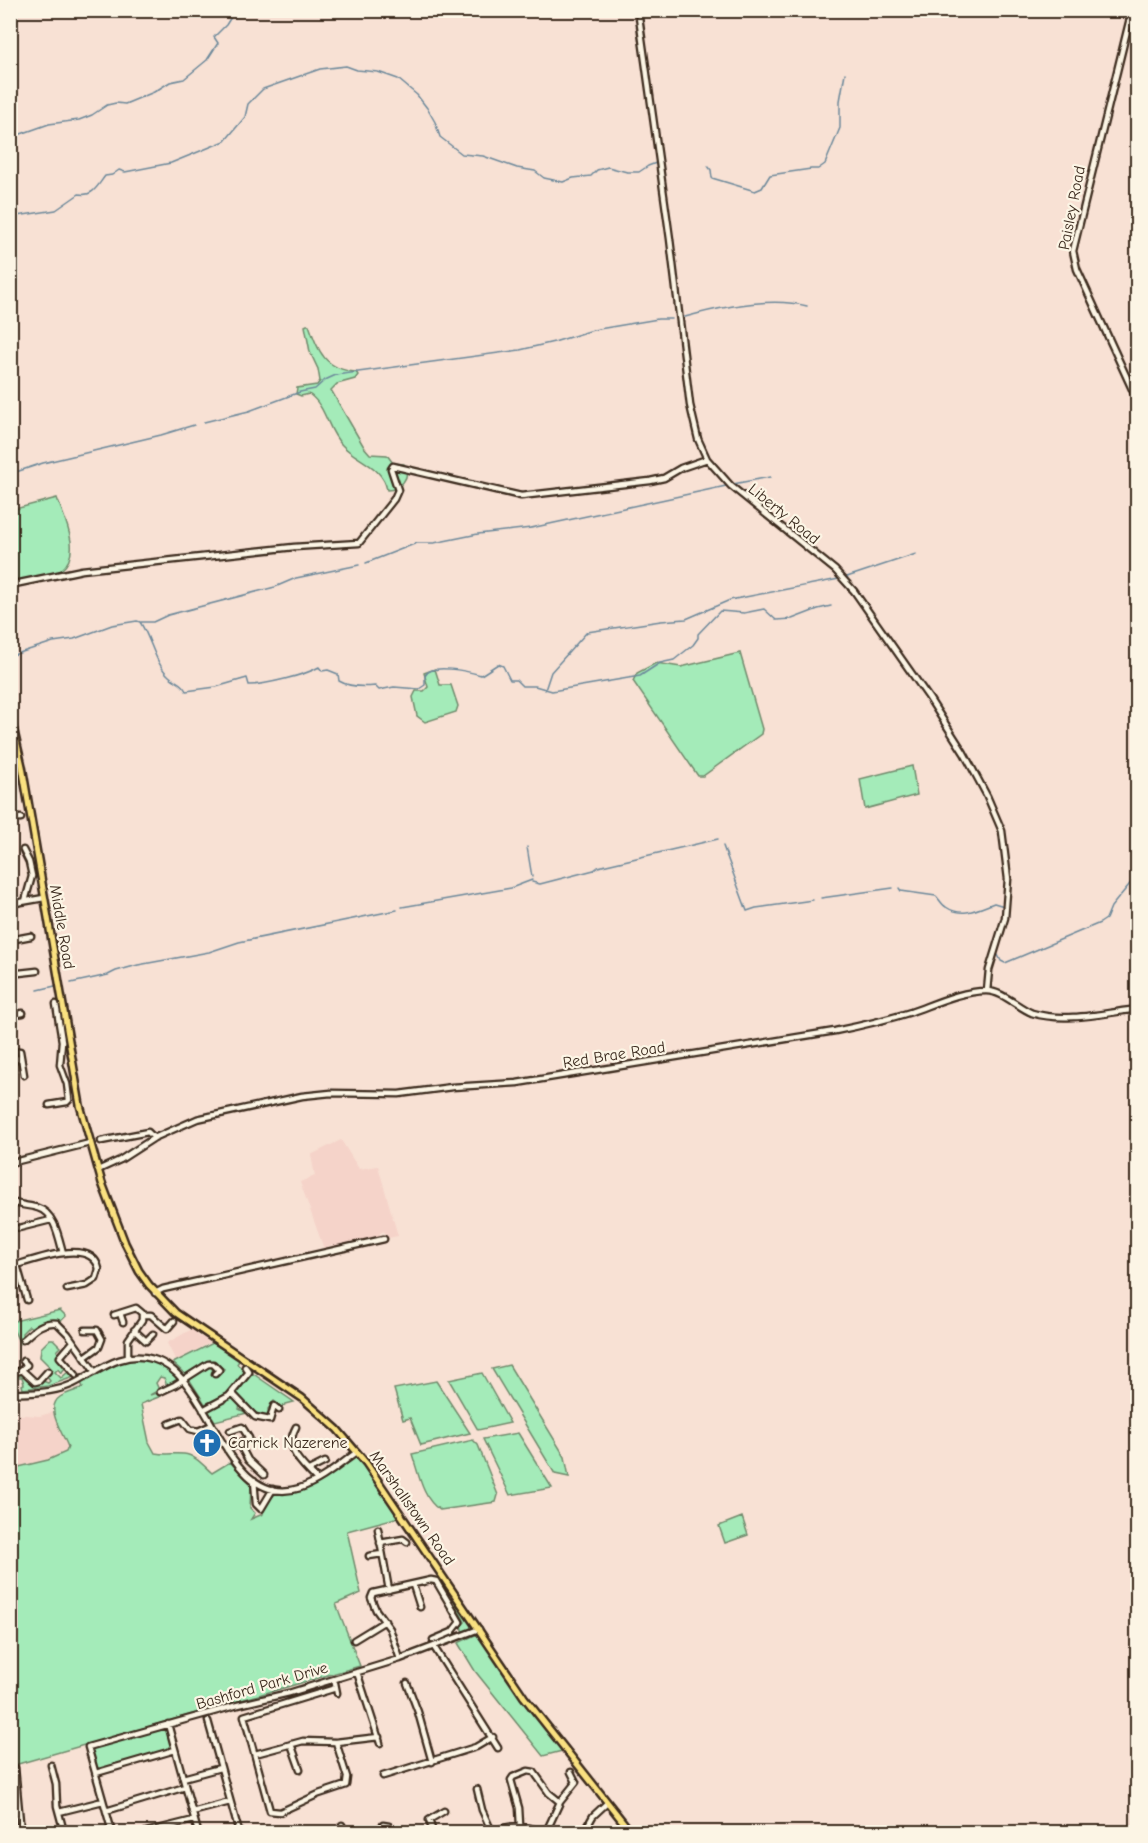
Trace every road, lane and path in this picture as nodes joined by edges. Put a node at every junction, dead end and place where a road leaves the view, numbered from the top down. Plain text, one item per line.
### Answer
1 (15, 10) edge
2 (638, 10) edge
3 (1132, 10) edge
4 (10, 26) edge
5 (1137, 402) edge
6 (707, 459) junction
7 (10, 585) edge
8 (10, 714) edge
9 (14, 743) edge
10 (21, 818) dead end
11 (10, 819) edge
12 (22, 849) dead end
13 (44, 898) junction
14 (25, 902) junction
15 (10, 904) edge
16 (31, 936) dead end
17 (10, 940) edge
18 (37, 971) dead end
19 (10, 974) edge
20 (987, 991) junction
21 (56, 1004) dead end
22 (1137, 1009) edge
23 (22, 1013) dead end
24 (10, 1015) edge
25 (20, 1051) dead end
26 (21, 1058) junction
27 (10, 1060) edge
28 (72, 1063) junction
29 (60, 1065) junction
30 (24, 1075) dead end
31 (49, 1105) dead end
32 (154, 1138) junction
33 (101, 1141) dead end
34 (90, 1143) junction
35 (11, 1160) edge
36 (98, 1170) junction
37 (10, 1201) edge
38 (51, 1220) junction
39 (19, 1228) dead end
40 (384, 1239) dead end
41 (63, 1253) junction
42 (17, 1265) junction
43 (10, 1267) edge
44 (68, 1289) dead end
45 (155, 1293) junction
46 (27, 1300) dead end
47 (143, 1315) junction
48 (123, 1322) dead end
49 (174, 1322) dead end
50 (85, 1330) dead end
51 (134, 1330) junction
52 (153, 1334) dead end
53 (23, 1340) dead end
54 (73, 1342) junction
55 (128, 1357) junction
56 (85, 1358) junction
57 (23, 1361) dead end
58 (244, 1367) dead end
59 (69, 1368) junction
60 (22, 1370) junction
61 (48, 1371) dead end
62 (10, 1372) edge
63 (95, 1372) junction
64 (63, 1374) dead end
65 (215, 1374) dead end
66 (76, 1376) dead end
67 (43, 1377) junction
68 (183, 1380) junction
69 (48, 1382) dead end
70 (160, 1392) dead end
71 (10, 1393) edge
72 (232, 1393) junction
73 (203, 1410) junction
74 (279, 1410) dead end
75 (169, 1424) dead end
76 (212, 1425) junction
77 (296, 1427) dead end
78 (230, 1431) dead end
79 (239, 1443) junction
80 (227, 1450) junction
81 (357, 1452) junction
82 (323, 1465) dead end
83 (309, 1470) junction
84 (264, 1475) dead end
85 (254, 1480) junction
86 (317, 1480) junction
87 (273, 1489) junction
88 (378, 1529) dead end
89 (407, 1542) dead end
90 (380, 1543) junction
91 (382, 1554) junction
92 (369, 1556) dead end
93 (413, 1585) junction
94 (389, 1590) junction
95 (420, 1607) dead end
96 (385, 1621) junction
97 (479, 1629) junction
98 (354, 1639) dead end
99 (433, 1640) dead end
100 (434, 1647) junction
101 (400, 1659) junction
102 (357, 1672) junction
103 (406, 1683) dead end
104 (336, 1688) dead end
105 (208, 1721) dead end
106 (168, 1724) junction
107 (493, 1737) junction
108 (336, 1742) junction
109 (291, 1744) junction
110 (498, 1748) dead end
111 (175, 1750) junction
112 (255, 1754) junction
113 (432, 1762) junction
114 (15, 1768) dead end
115 (59, 1768) dead end
116 (220, 1768) junction
117 (300, 1769) dead end
118 (571, 1772) dead end
119 (96, 1773) junction
120 (383, 1776) dead end
121 (183, 1778) junction
122 (14, 1781) edge
123 (185, 1787) junction
124 (477, 1789) dead end
125 (103, 1801) junction
126 (230, 1802) junction
127 (560, 1802) junction
128 (607, 1803) junction
129 (106, 1810) junction
130 (444, 1811) dead end
131 (59, 1812) junction
132 (192, 1812) junction
133 (194, 1820) junction
134 (520, 1825) junction
135 (343, 1829) edge
136 (163, 1831) edge
137 (337, 1831) edge
138 (111, 1832) edge
139 (21, 1833) edge
140 (64, 1833) edge
141 (146, 1833) edge
142 (198, 1833) edge
143 (239, 1833) edge
144 (378, 1833) edge
145 (392, 1833) edge
146 (433, 1833) edge
147 (493, 1833) edge
148 (545, 1833) edge
149 (584, 1833) edge
150 (632, 1833) edge

1 - 4 street
2 - 6 street, Liberty Road
3 - 5 street, Paisley Road
6 - 7 street
6 - 20 street, Liberty Road
8 - 9 main road, Middle Road
9 - 13 main road, Middle Road
10 - 11 street
12 - 14 street
13 - 14 street
13 - 28 main road, Middle Road
14 - 15 street
16 - 17 street
18 - 19 street
20 - 22 street
20 - 32 street, Red Brae Road
21 - 29 street
23 - 24 street
25 - 26 street
26 - 27 street
26 - 30 street
28 - 29 street
28 - 34 main road, Middle Road
29 - 31 street
32 - 33 street
32 - 36 street, Red Brae Road
34 - 35 street
34 - 36 main road, Marshallstown Road
36 - 45 main road, Marshallstown Road
37 - 38 street
38 - 39 street
38 - 41 street
40 - 45 street
41 - 42 street
41 - 44 street
42 - 43 street
42 - 46 street
45 - 81 main road, Marshallstown Road
47 - 48 street
47 - 49 street
47 - 51 street
50 - 56 street
51 - 52 street
51 - 55 street
53 - 54 street
54 - 56 street
54 - 59 street
55 - 63 street
55 - 68 street
56 - 63 street
57 - 60 street
58 - 72 street
59 - 64 street
59 - 66 street
60 - 62 street
60 - 67 street
61 - 67 street
63 - 71 street
65 - 68 street
67 - 69 street
68 - 70 street
68 - 73 street
72 - 73 street
72 - 74 street
73 - 76 street
75 - 76 street
76 - 80 street
77 - 83 street
78 - 79 street
79 - 80 street
79 - 84 street
80 - 85 street
81 - 86 street
81 - 97 main road, Marshallstown Road
82 - 83 street
83 - 86 street
85 - 87 street
85 - 87 street
86 - 87 street
88 - 90 street
89 - 90 street
90 - 91 street
91 - 92 street
91 - 94 street
93 - 94 street
93 - 95 street
93 - 99 street
94 - 96 street
96 - 98 street
96 - 101 street
97 - 100 street, Bashford Park Drive
97 - 128 main road, Marshallstown Road
100 - 101 street, Bashford Park Drive
100 - 107 street
101 - 102 street, Bashford Park Drive
102 - 106 street, Bashford Park Drive
102 - 108 street
103 - 113 street
104 - 112 street
105 - 116 street
106 - 111 street
106 - 119 street, Bashford Park Drive
107 - 110 street
107 - 113 street
108 - 109 street
108 - 112 street
109 - 112 street
109 - 117 street
111 - 119 street
111 - 121 street
113 - 120 street
114 - 122 street
115 - 131 street
116 - 121 street
116 - 126 street
118 - 127 street
119 - 125 street
121 - 123 street
122 - 139 street
123 - 129 street
123 - 132 street
124 - 147 street
125 - 129 street
125 - 131 street
126 - 132 street
126 - 143 street
127 - 134 street
127 - 148 street
128 - 149 street
128 - 150 main road, Marshallstown Road
129 - 138 street
130 - 146 street
131 - 140 street
132 - 133 street
133 - 136 street
133 - 142 street
134 - 147 street
134 - 148 street
135 - 137 street
136 - 141 street
144 - 145 street

